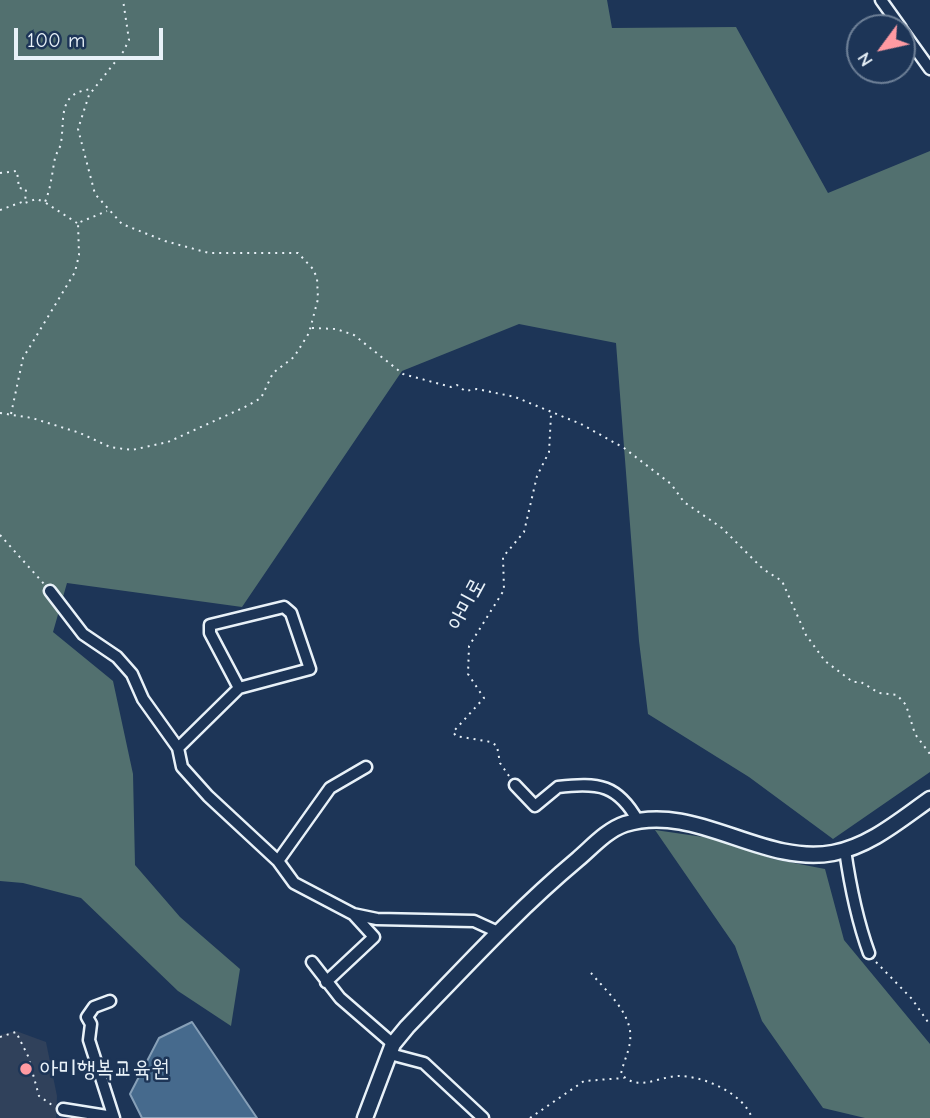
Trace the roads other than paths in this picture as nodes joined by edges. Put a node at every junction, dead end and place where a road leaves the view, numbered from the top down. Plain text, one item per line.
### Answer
1 (916, 50) edge
2 (930, 69) edge
3 (50, 591) road end
4 (239, 688) junction
5 (178, 748) junction
6 (366, 767) dead end
7 (515, 785) road end
8 (930, 799) edge
9 (638, 821) junction
10 (845, 850) junction
11 (278, 861) junction
12 (353, 914) junction
13 (498, 932) junction
14 (869, 953) road end
15 (312, 962) dead end
16 (326, 982) junction
17 (110, 1001) dead end
18 (391, 1049) junction
19 (63, 1109) road end
20 (113, 1117) edge
21 (365, 1118) edge
22 (483, 1118) edge

1 - 2 street
3 - 5 street
4 - 4 street
4 - 5 street
5 - 11 street
6 - 11 street
7 - 9 street
8 - 10 main road
9 - 10 main road
9 - 13 main road
10 - 14 street
11 - 12 street
12 - 13 street
12 - 16 street
13 - 18 main road
15 - 16 street
16 - 18 street
17 - 20 street
18 - 21 main road
18 - 22 street
19 - 20 street

